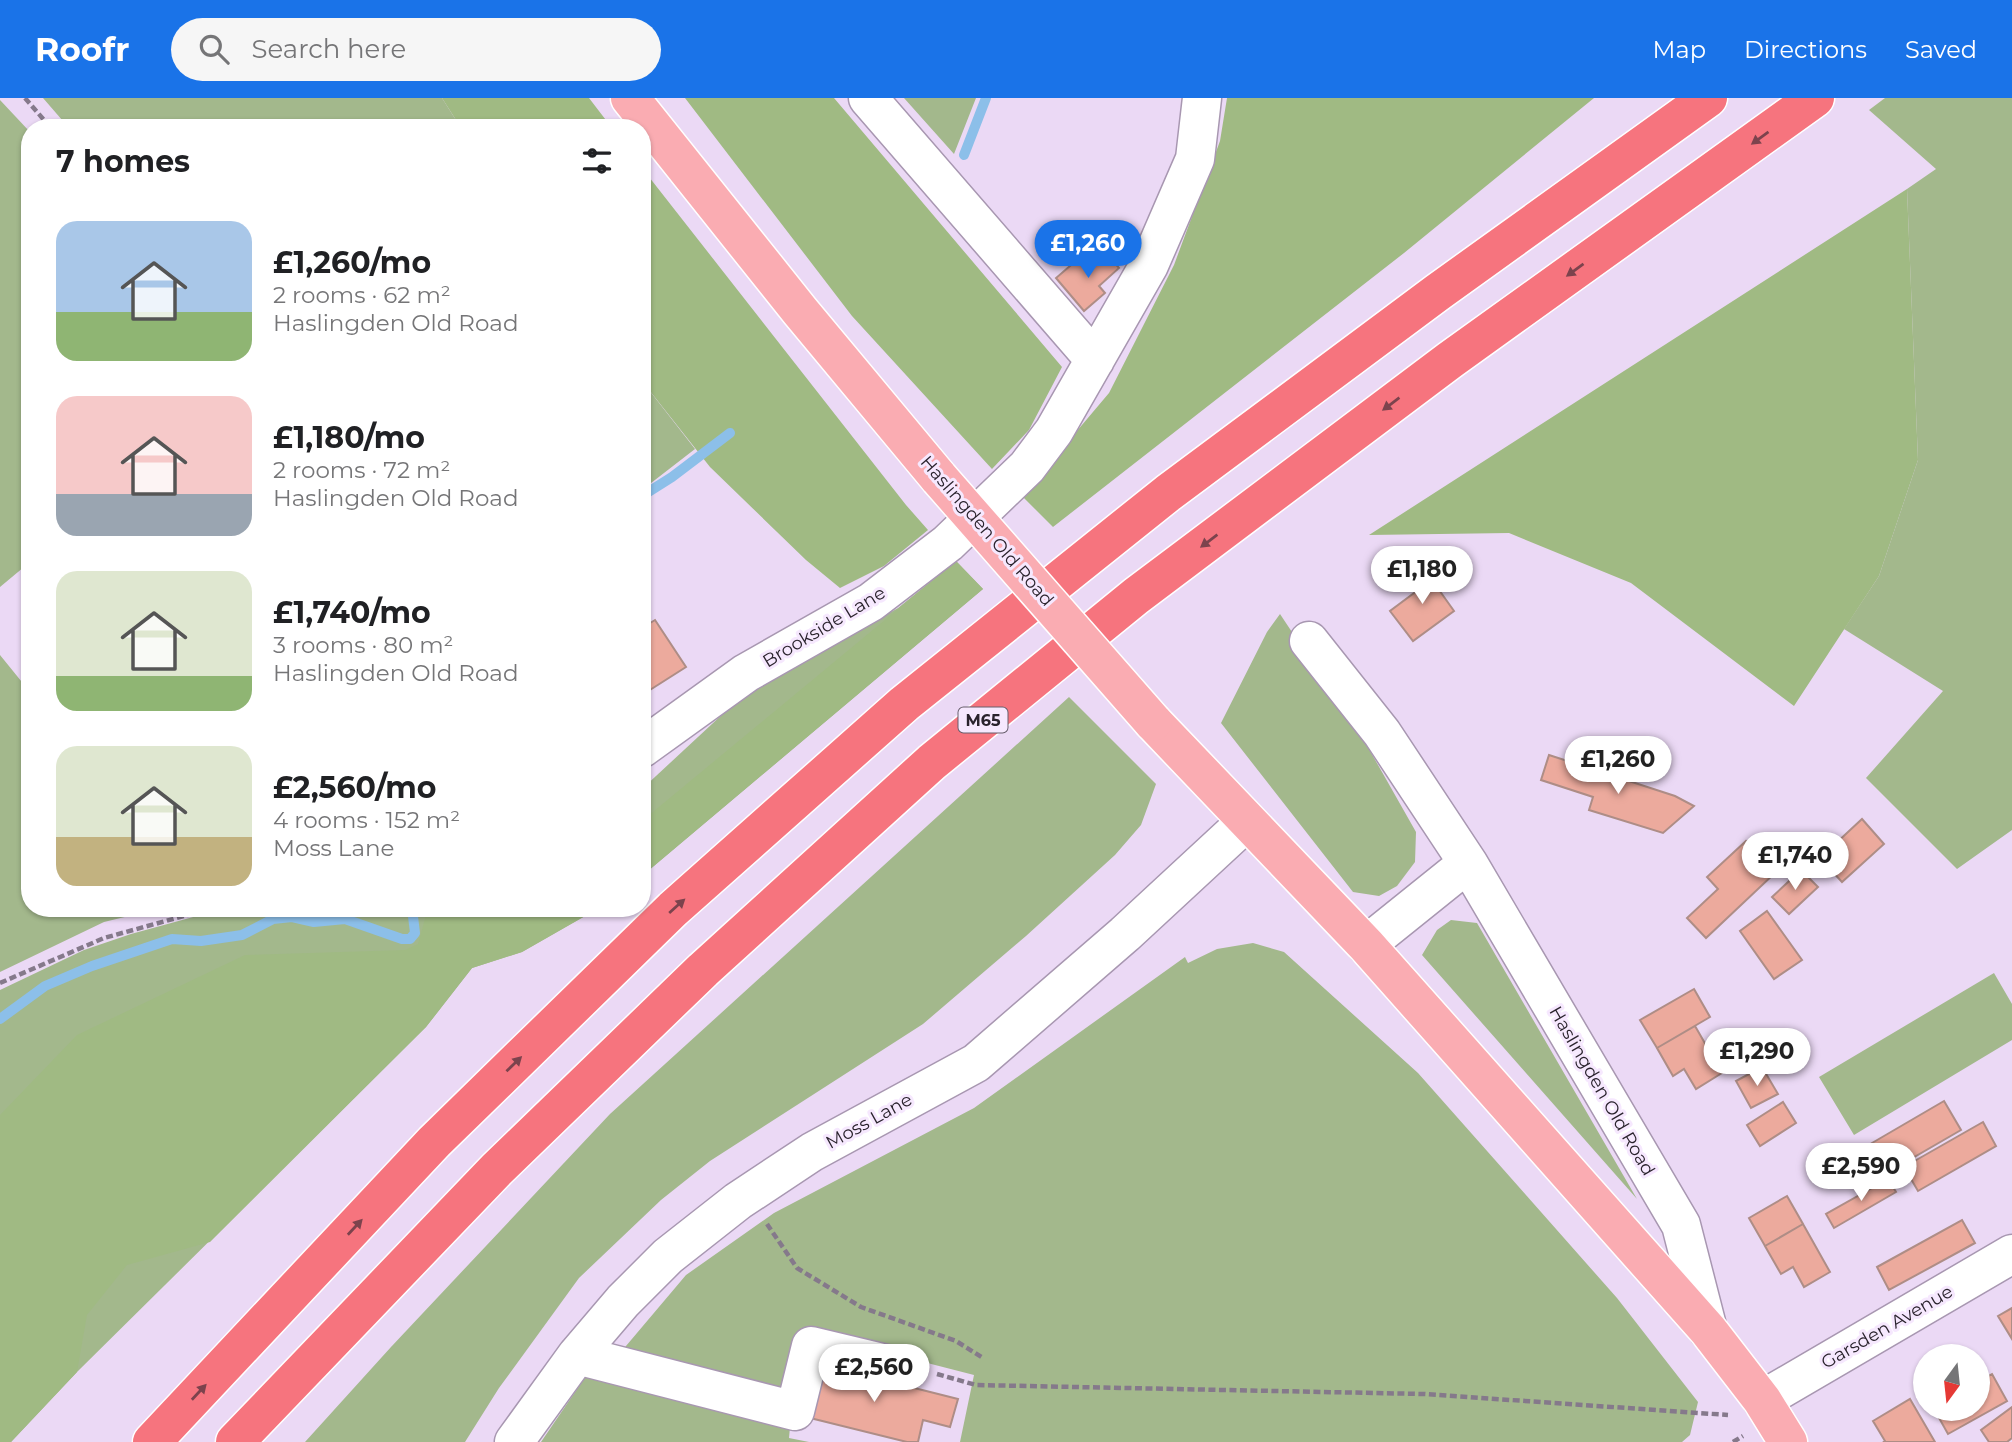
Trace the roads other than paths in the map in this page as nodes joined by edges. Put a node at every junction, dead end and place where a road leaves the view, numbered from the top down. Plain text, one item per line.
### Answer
1 (630, 98) edge
2 (868, 98) edge
3 (1202, 98) edge
4 (1708, 98) edge
5 (1815, 98) edge
6 (647, 119) edge
7 (651, 124) edge
8 (1096, 360) junction
9 (1309, 641) dead end
10 (651, 742) edge
11 (1246, 822) junction
12 (1468, 863) junction
13 (1366, 945) junction
14 (2012, 1254) edge
15 (1708, 1330) junction
16 (577, 1355) junction
17 (920, 1371) road end
18 (1775, 1420) edge
19 (152, 1442) edge
20 (235, 1442) edge
21 (514, 1442) edge

1 - 6 main road, Haslingden Old Road, bridge
2 - 8 street
3 - 8 street, Brookside Lane
19 -> 4 highway
5 -> 20 highway, M65
7 - 11 main road, Haslingden Old Road, bridge
8 - 10 street, Brookside Lane
9 - 12 street, Haslingden Old Road
11 - 13 main road, Haslingden Old Road
11 - 16 street, Moss Lane
12 - 13 street
12 - 15 street, Haslingden Old Road
13 - 15 main road, Haslingden Old Road
14 - 18 street, Garsden Avenue
15 - 18 main road, Haslingden Old Road
16 - 17 street
16 - 21 street, Moss Lane

